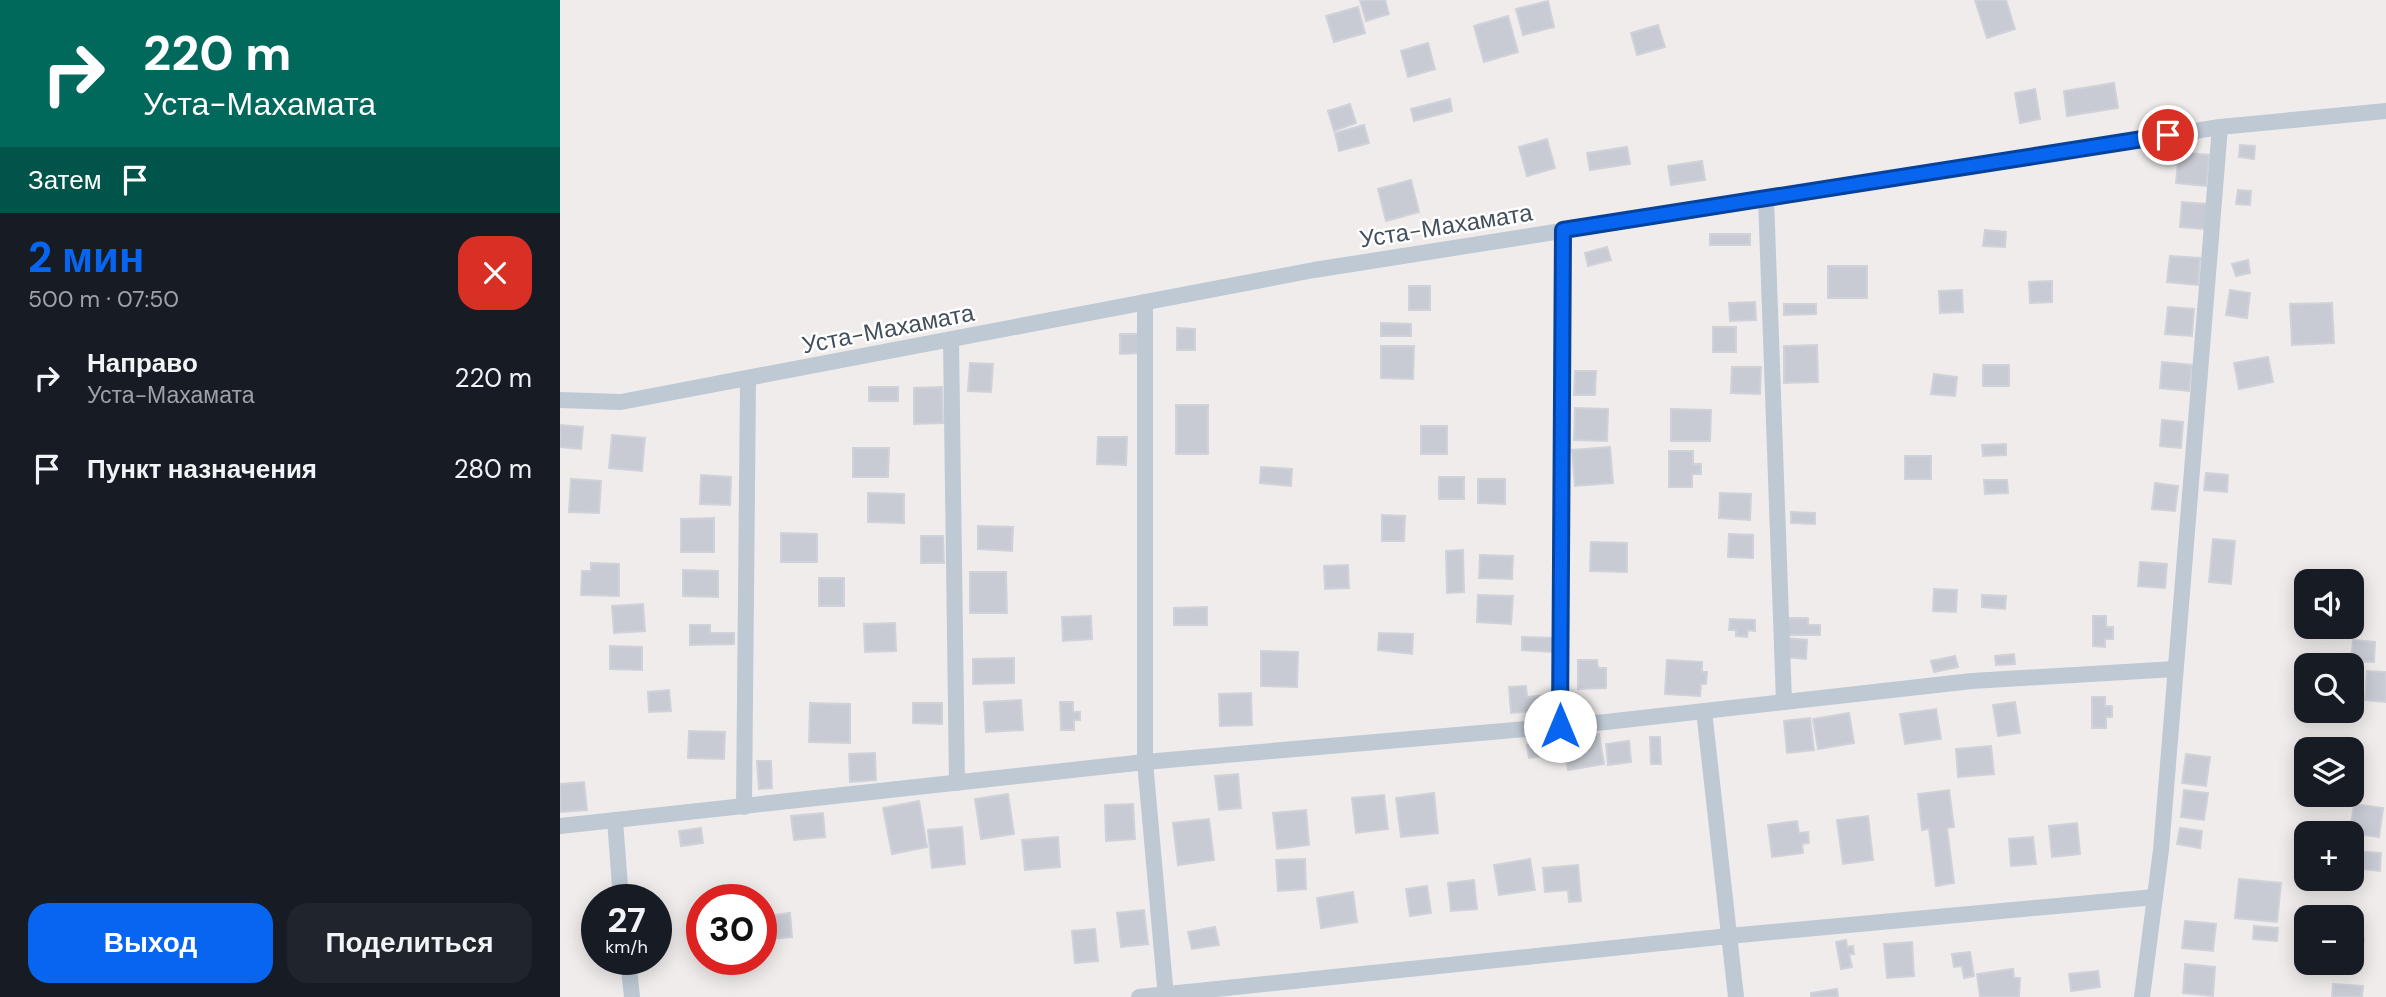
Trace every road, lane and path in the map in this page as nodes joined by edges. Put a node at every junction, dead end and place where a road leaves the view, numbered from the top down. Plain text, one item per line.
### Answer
1 (2386, 111) edge
2 (2220, 127) junction
3 (1766, 198) junction
4 (1563, 230) junction
5 (1145, 302) junction
6 (951, 340) junction
7 (748, 380) junction
8 (560, 400) edge
9 (2175, 669) junction
10 (1784, 702) junction
11 (1704, 711) junction
12 (1560, 726) junction
13 (1145, 762) junction
14 (957, 783) junction
15 (744, 807) junction
16 (615, 820) junction
17 (560, 826) edge
18 (620, 884) edge
19 (2155, 897) junction
20 (1728, 936) junction
21 (630, 975) edge
22 (1166, 996) edge
23 (632, 997) edge
24 (1139, 997) edge
25 (1736, 997) edge
26 (2142, 997) edge

1 - 2 street, Уста-Махамата
2 - 3 street, Уста-Махамата
2 - 9 street
3 - 4 street, Уста-Махамата
3 - 10 street
4 - 5 street, Уста-Махамата
4 - 12 street
5 - 6 street, Уста-Махамата
5 - 13 street
6 - 7 street, Уста-Махамата
6 - 14 street
7 - 8 street, Уста-Махамата
7 - 15 street
9 - 10 street
9 - 19 street
10 - 11 street
11 - 12 street
11 - 20 street
12 - 13 street
13 - 14 street
13 - 22 street
14 - 15 street
15 - 16 street
16 - 17 street
16 - 18 street
19 - 20 street
19 - 26 street
20 - 22 street
20 - 25 street
21 - 23 street
22 - 24 street

